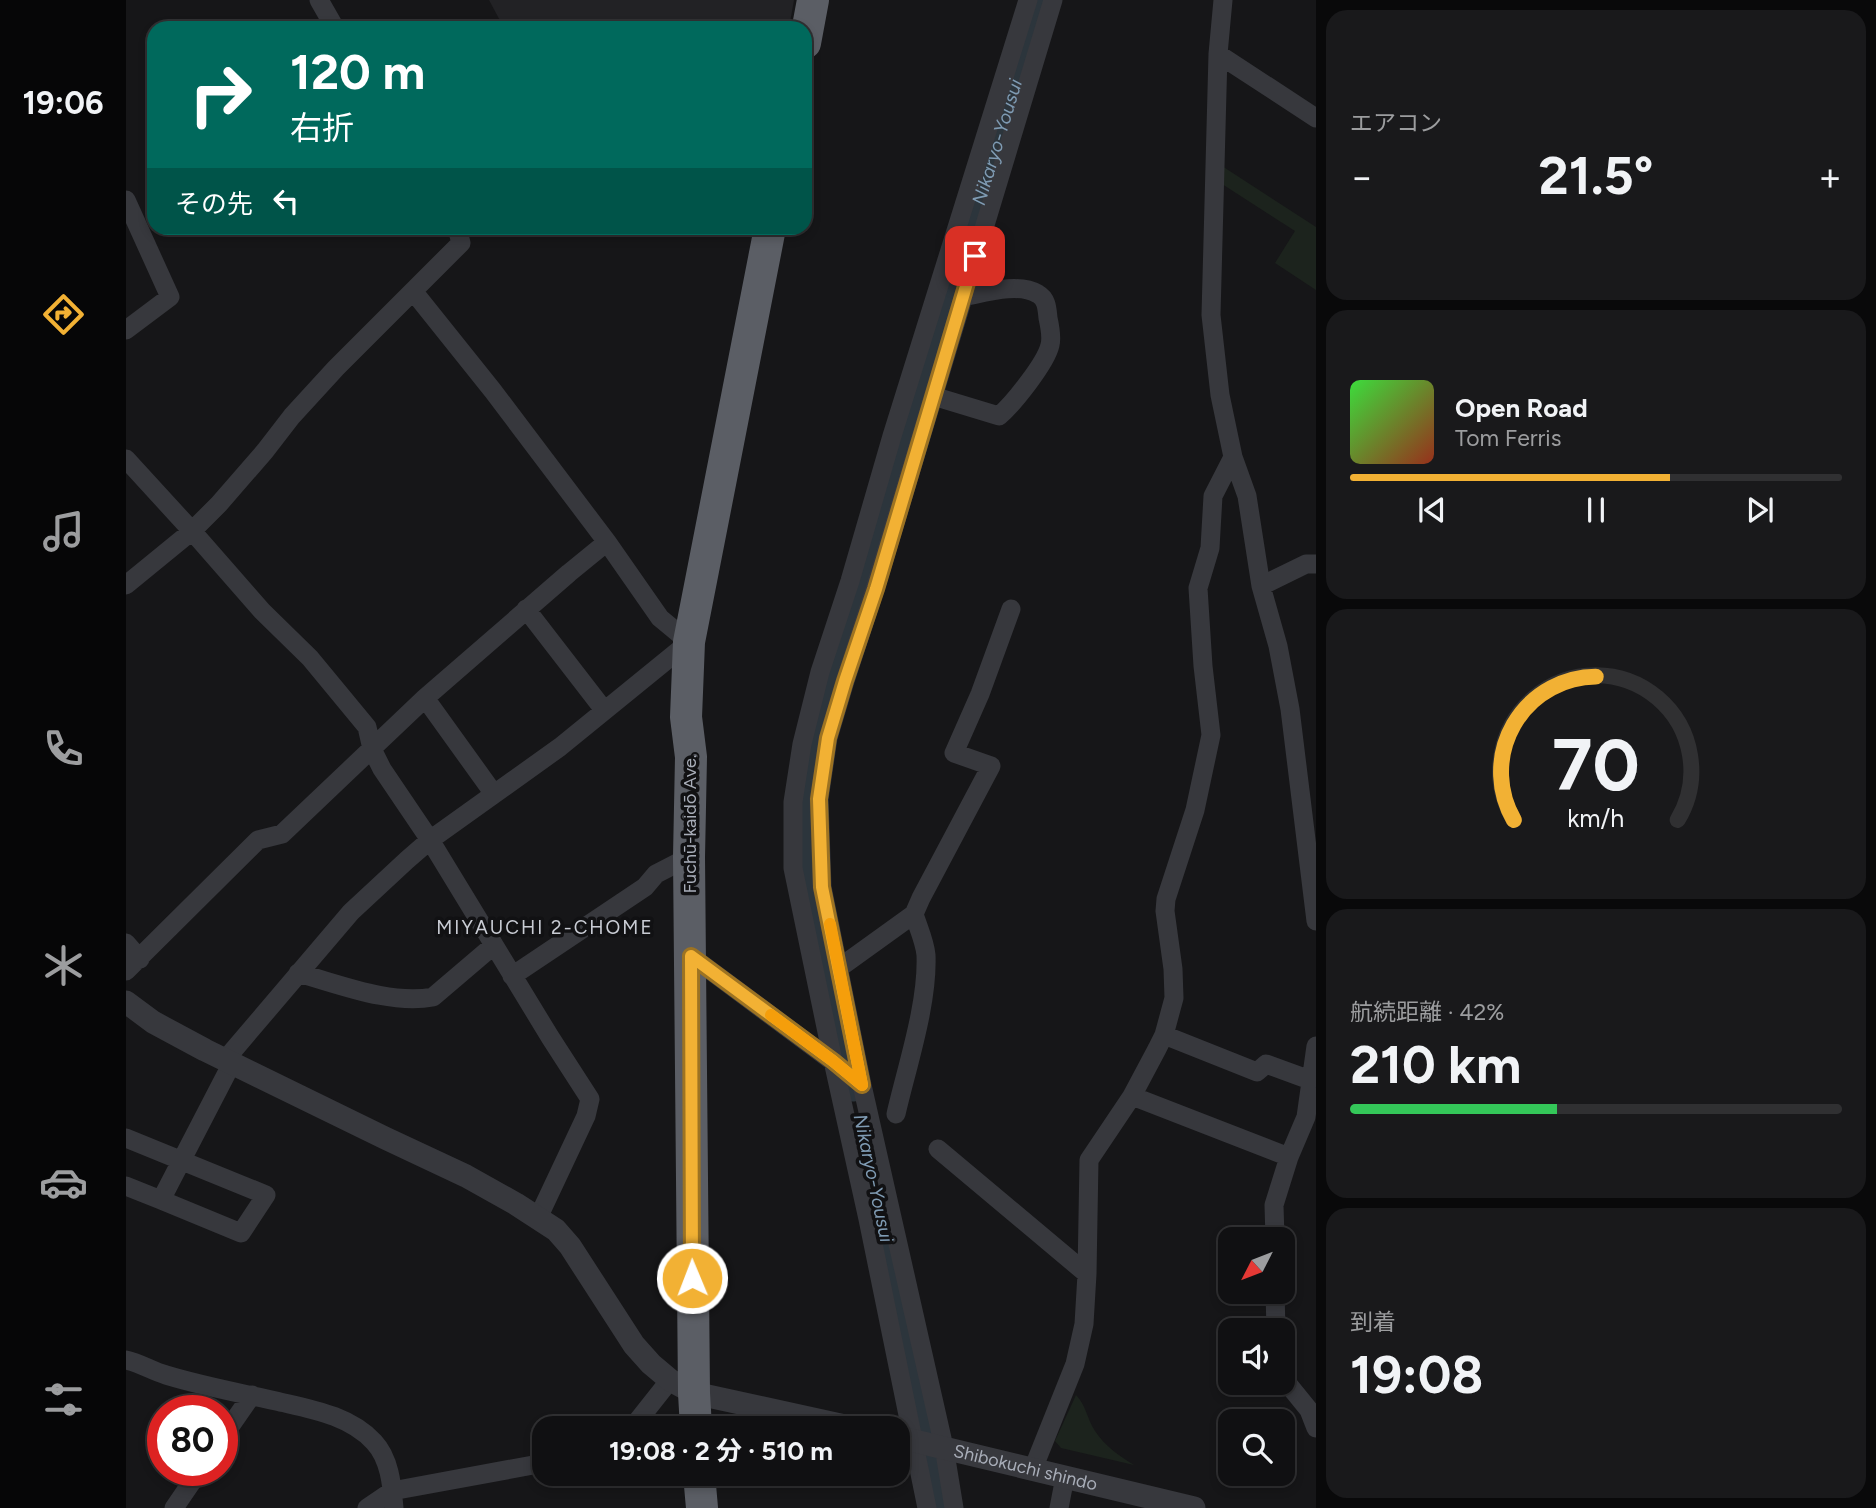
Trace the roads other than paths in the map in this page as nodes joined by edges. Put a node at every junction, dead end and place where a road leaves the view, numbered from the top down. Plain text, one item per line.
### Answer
1 (319, 0) edge
2 (813, 0) edge
3 (1028, 0) edge
4 (1053, 0) edge
5 (1223, 0) edge
6 (331, 21) edge
7 (809, 21) edge
8 (1218, 54) junction
9 (1316, 118) edge
10 (974, 172) junction
11 (999, 178) junction
12 (126, 200) edge
13 (459, 235) edge
14 (769, 235) edge
15 (414, 292) junction
16 (963, 297) junction
17 (126, 330) edge
18 (933, 396) junction
19 (1233, 457) junction
20 (126, 459) edge
21 (192, 531) junction
22 (607, 542) junction
23 (1316, 564) edge
24 (126, 585) edge
25 (862, 585) junction
26 (1261, 586) junction
27 (526, 609) junction
28 (1011, 609) dead end
29 (689, 642) junction
30 (425, 698) junction
31 (604, 710) junction
32 (372, 749) junction
33 (494, 794) junction
34 (806, 826) junction
35 (430, 840) junction
36 (689, 857) junction
37 (914, 914) junction
38 (1316, 921) edge
39 (126, 943) edge
40 (494, 944) junction
41 (691, 956) junction
42 (133, 965) edge
43 (839, 968) junction
44 (298, 973) junction
45 (512, 976) junction
46 (126, 1002) edge
47 (1164, 1035) junction
48 (1316, 1046) edge
49 (229, 1061) junction
50 (835, 1063) junction
51 (1310, 1080) junction
52 (862, 1085) junction
53 (1132, 1096) junction
54 (896, 1114) dead end
55 (126, 1138) edge
56 (938, 1149) dead end
57 (1289, 1157) junction
58 (182, 1161) junction
59 (126, 1186) edge
60 (161, 1200) junction
61 (538, 1218) junction
62 (1275, 1227) edge
63 (1087, 1273) junction
64 (126, 1360) edge
65 (682, 1386) junction
66 (1295, 1393) edge
67 (252, 1395) junction
68 (238, 1415) edge
69 (646, 1416) edge
70 (692, 1416) edge
71 (805, 1416) edge
72 (1316, 1428) edge
73 (923, 1442) edge
74 (532, 1466) edge
75 (1033, 1469) junction
76 (1065, 1477) junction
77 (189, 1486) edge
78 (700, 1486) edge
79 (393, 1499) edge
80 (174, 1508) edge
81 (368, 1508) edge
82 (702, 1508) edge
83 (927, 1508) edge
84 (954, 1508) edge
85 (1059, 1508) edge
86 (1194, 1508) edge

1 - 6 street
2 - 7 highway
3 - 10 street
4 - 11 street
5 - 8 street
8 - 9 street
8 - 19 street
10 - 11 street
10 - 25 street
11 - 16 street
12 - 17 street
13 - 15 street
14 - 29 highway, Fuchū-kaidō Ave.
15 - 21 street
15 - 22 street
16 - 18 street
16 - 18 street
18 - 25 street
19 - 26 street
19 - 47 street
20 - 21 street
21 - 24 street
21 - 32 street
22 - 27 street
22 - 29 street
23 - 26 street
25 - 34 street
25 - 34 street
26 - 38 street
27 - 30 street
27 - 31 street
28 - 37 street
29 - 31 street
29 - 36 highway, Fuchū-kaidō Ave.
30 - 32 street
30 - 33 street
31 - 33 street
32 - 35 street
32 - 42 street
33 - 35 street
34 - 43 street
34 - 50 street
35 - 40 street
35 - 44 street
36 - 41 highway, Fuchū-kaidō Ave.
36 - 45 street
37 - 43 street
37 - 54 street
39 - 42 street
40 - 44 street
40 - 45 street
41 - 50 street
41 - 65 highway, Fuchū-kaidō Ave.
43 - 52 street
44 - 49 street
45 - 61 street
46 - 49 street
47 - 51 street
47 - 53 street
48 - 51 street
49 - 58 street
49 - 61 street
50 - 52 street
50 - 73 street
51 - 57 street
52 - 73 street
53 - 57 street
53 - 63 street
55 - 58 street
56 - 63 street
57 - 62 street
58 - 60 street
58 - 60 street
59 - 60 street
61 - 65 street
63 - 75 street
64 - 67 street
65 - 69 street
65 - 70 highway, Fuchū-kaidō Ave.
65 - 71 street
66 - 72 street
67 - 68 street
67 - 79 street
73 - 75 street, Shibokuchi shindo
73 - 83 street
73 - 84 street
74 - 79 street
75 - 76 street, Shibokuchi shindo
76 - 85 street
76 - 86 street, Shibokuchi shindo
77 - 80 street
78 - 82 highway
79 - 81 street

